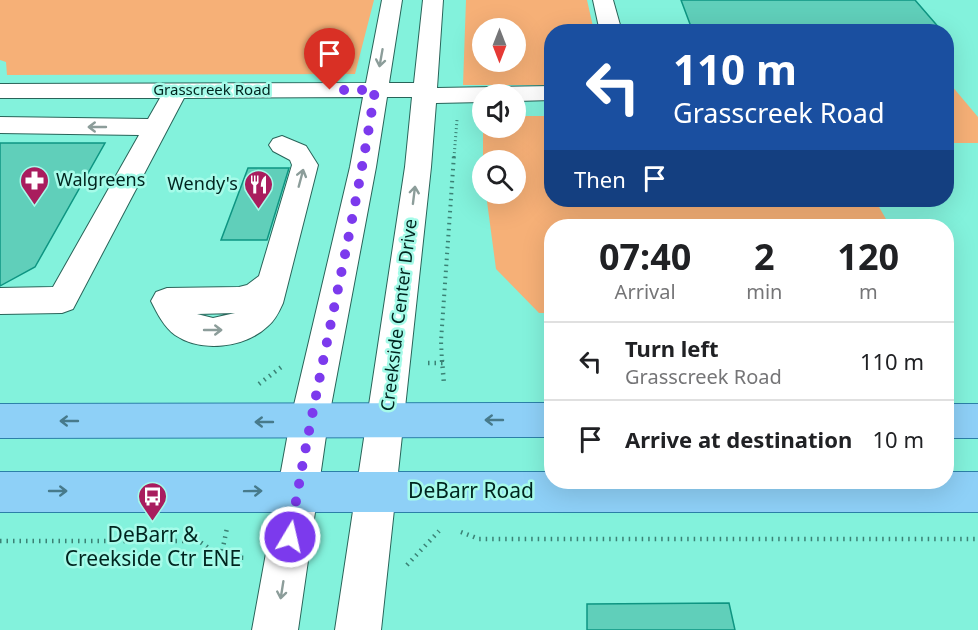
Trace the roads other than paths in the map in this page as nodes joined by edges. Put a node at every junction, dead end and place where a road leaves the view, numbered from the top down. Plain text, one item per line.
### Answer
1 (392, 0) edge
2 (433, 0) edge
3 (603, 0) edge
4 (609, 24) edge
5 (176, 90) junction
6 (375, 90) junction
7 (0, 91) edge
8 (424, 93) junction
9 (544, 93) edge
10 (0, 126) edge
11 (59, 127) junction
12 (156, 127) junction
13 (0, 137) edge
14 (282, 145) dead end
15 (0, 300) edge
16 (167, 301) dead end
17 (386, 420) junction
18 (544, 420) edge
19 (0, 421) edge
20 (978, 421) edge
21 (309, 422) junction
22 (954, 422) edge
23 (297, 491) junction
24 (377, 491) junction
25 (0, 492) edge
26 (978, 492) edge
27 (275, 630) edge
28 (358, 630) edge

1 -> 6 street
2 - 8 street, Creekside Center Drive
3 - 4 street
5 - 6 street, Grasscreek Road
5 - 7 street, Grasscreek Road
5 - 12 street
6 - 8 street, Grasscreek Road
6 - 21 street
8 - 9 street, Grasscreek Road
17 -> 8 street, Creekside Center Drive
10 - 11 street
12 -> 11 street
11 - 13 street
12 - 15 street
16 -> 14 street
18 -> 17 main road
17 - 21 main road
17 - 24 street, Creekside Center Drive
21 -> 19 main road
20 - 22 main road
21 - 23 street
23 - 24 main road, DeBarr Road
25 -> 23 main road, DeBarr Road
23 -> 27 street
24 - 26 main road, DeBarr Road
24 - 28 street, Creekside Center Drive

